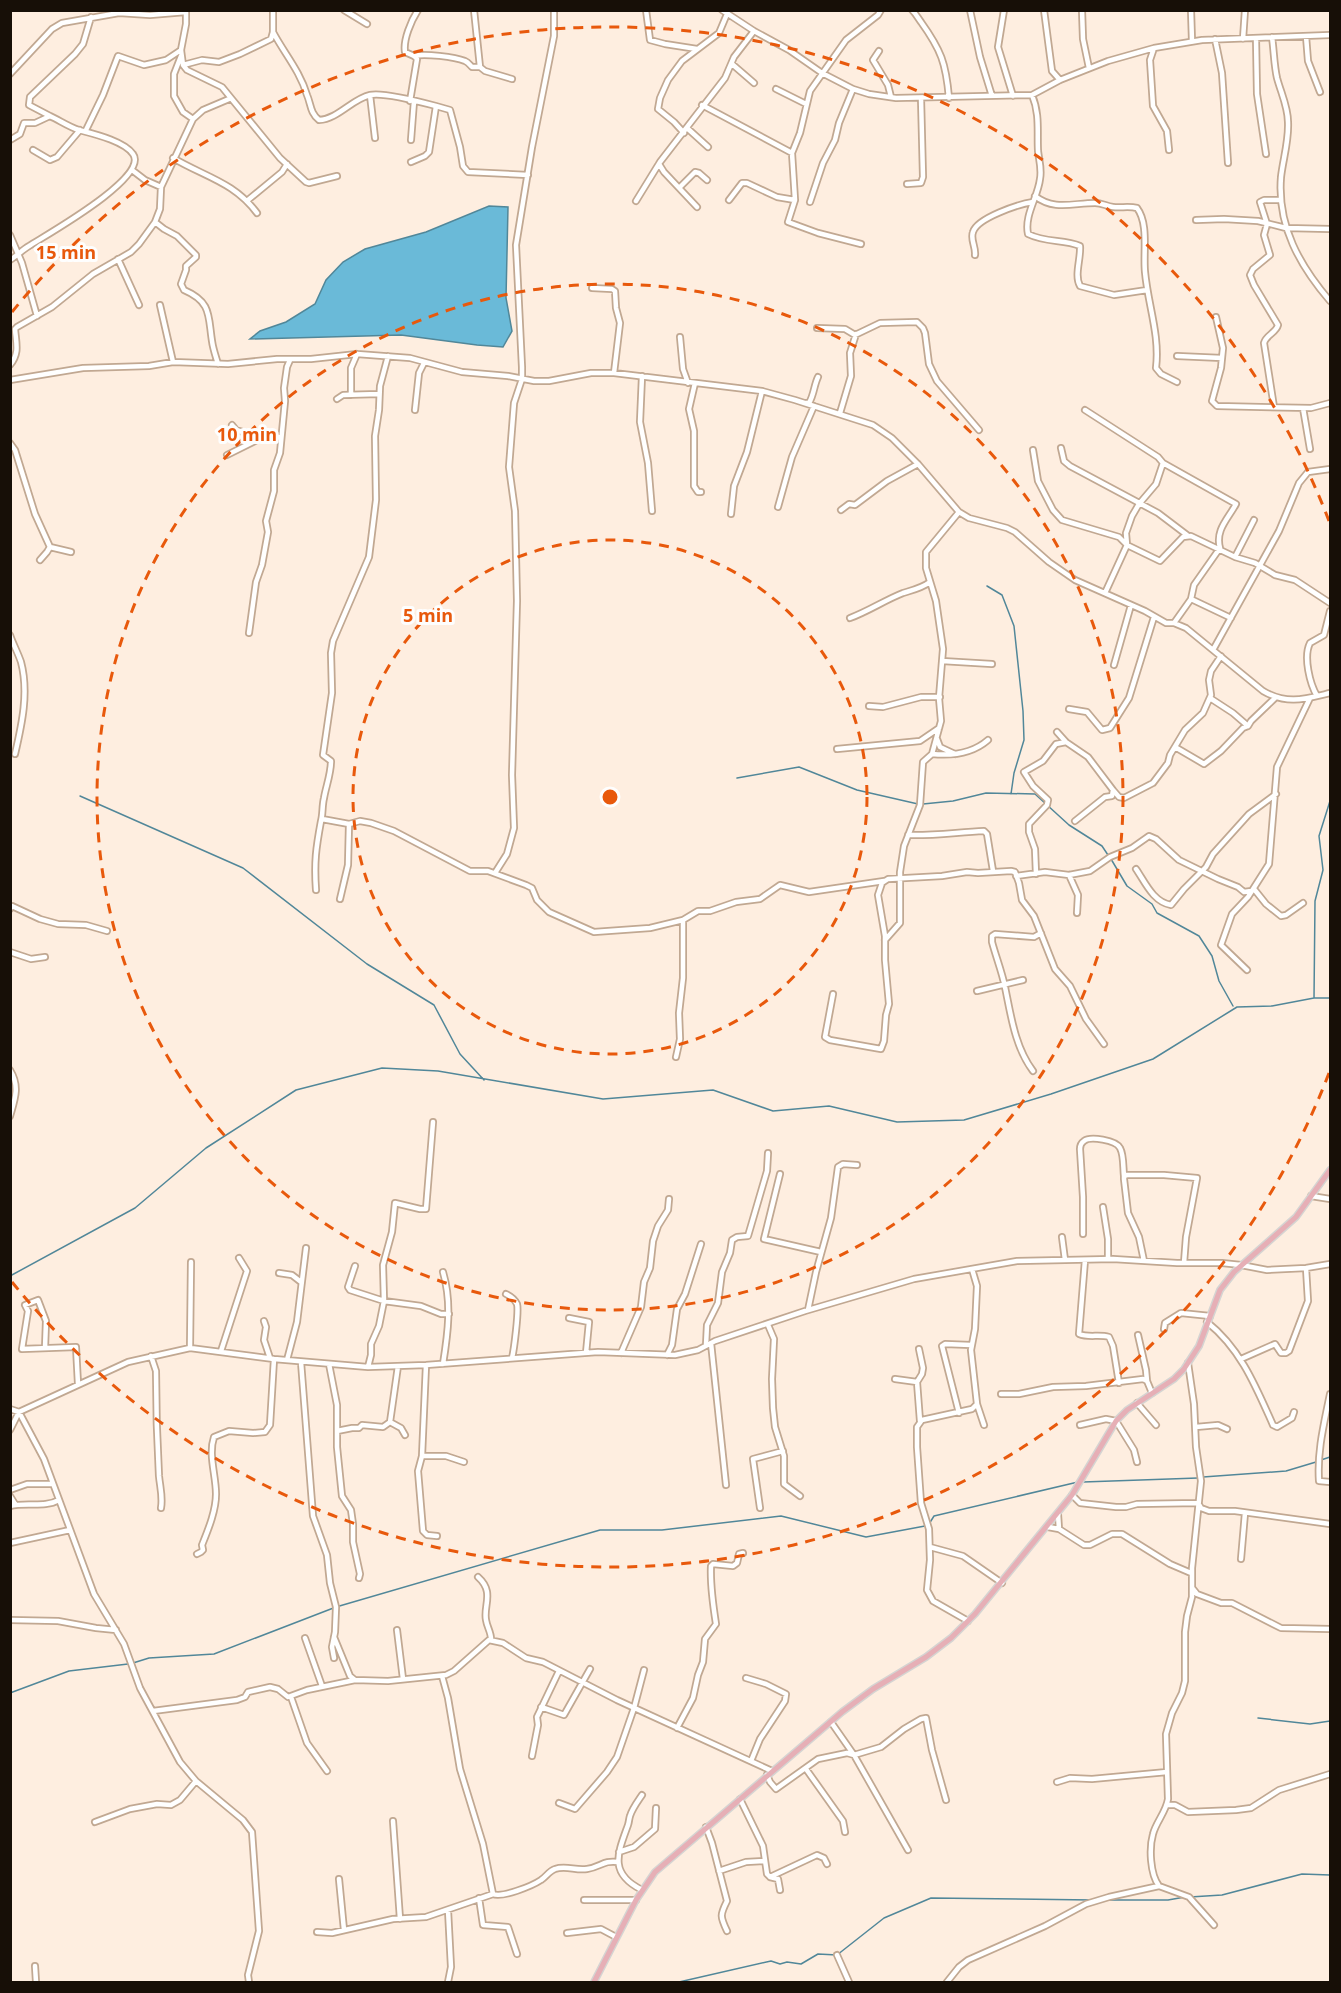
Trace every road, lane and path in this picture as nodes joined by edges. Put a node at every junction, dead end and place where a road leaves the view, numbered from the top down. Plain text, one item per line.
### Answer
1 (273, 10) edge
2 (344, 10) edge
3 (418, 10) edge
4 (474, 10) edge
5 (554, 10) edge
6 (646, 10) edge
7 (881, 10) edge
8 (912, 10) edge
9 (970, 10) edge
10 (1004, 10) edge
11 (1044, 10) edge
12 (1082, 10) edge
13 (1191, 10) edge
14 (1245, 10) edge
15 (186, 11) edge
16 (724, 12) edge
17 (91, 18) junction
18 (368, 24) dead end
19 (273, 32) junction
20 (754, 32) junction
21 (1330, 35) edge
22 (1306, 36) junction
23 (1272, 37) junction
24 (1256, 38) junction
25 (1215, 39) junction
26 (1243, 39) junction
27 (1192, 41) junction
28 (1154, 48) junction
29 (698, 49) junction
30 (181, 50) junction
31 (879, 51) dead end
32 (181, 56) junction
33 (414, 56) junction
34 (732, 64) junction
35 (183, 65) junction
36 (480, 67) junction
37 (1089, 68) junction
38 (822, 73) junction
39 (10, 74) edge
40 (512, 79) dead end
41 (1060, 81) junction
42 (754, 83) dead end
43 (776, 89) dead end
44 (853, 89) junction
45 (1320, 92) dead end
46 (370, 95) junction
47 (1032, 95) junction
48 (992, 96) junction
49 (1013, 96) junction
50 (891, 97) junction
51 (921, 98) junction
52 (949, 98) junction
53 (230, 99) junction
54 (412, 101) junction
55 (806, 104) junction
56 (702, 105) junction
57 (436, 106) junction
58 (50, 116) junction
59 (192, 119) junction
60 (83, 130) junction
61 (686, 130) junction
62 (375, 138) dead end
63 (10, 140) edge
64 (411, 140) dead end
65 (708, 147) dead end
66 (33, 150) dead end
67 (1169, 150) dead end
68 (792, 153) junction
69 (1266, 154) dead end
70 (173, 158) junction
71 (411, 162) dead end
72 (1228, 163) dead end
73 (287, 164) junction
74 (659, 164) junction
75 (132, 170) junction
76 (528, 175) junction
77 (337, 176) dead end
78 (707, 180) dead end
79 (907, 184) dead end
80 (161, 187) junction
81 (679, 188) junction
82 (1035, 196) junction
83 (248, 200) junction
84 (729, 200) dead end
85 (795, 200) junction
86 (1281, 200) junction
87 (636, 201) dead end
88 (810, 202) dead end
89 (1033, 202) junction
90 (697, 207) dead end
91 (257, 213) dead end
92 (1196, 220) dead end
93 (155, 222) junction
94 (1267, 224) junction
95 (1286, 228) junction
96 (1330, 230) edge
97 (10, 235) edge
98 (861, 244) dead end
99 (18, 254) junction
100 (975, 255) dead end
101 (118, 259) junction
102 (10, 260) edge
103 (592, 288) dead end
104 (1147, 290) junction
105 (1330, 301) edge
106 (139, 305) dead end
107 (160, 305) dead end
108 (37, 316) junction
109 (1215, 317) dead end
110 (10, 327) edge
111 (17, 327) junction
112 (818, 328) dead end
113 (854, 334) junction
114 (680, 337) dead end
115 (357, 354) junction
116 (388, 356) junction
117 (1177, 356) dead end
118 (1222, 358) junction
119 (290, 360) junction
120 (173, 362) junction
121 (424, 363) junction
122 (218, 364) junction
123 (10, 365) edge
124 (614, 374) junction
125 (642, 376) junction
126 (818, 376) dead end
127 (522, 379) junction
128 (10, 380) edge
129 (1177, 382) dead end
130 (688, 383) junction
131 (695, 383) junction
132 (762, 391) junction
133 (379, 394) junction
134 (351, 395) junction
135 (337, 399) dead end
136 (806, 403) junction
137 (1330, 403) edge
138 (814, 406) junction
139 (1274, 407) junction
140 (1303, 408) junction
141 (415, 410) dead end
142 (1085, 410) dead end
143 (840, 413) junction
144 (232, 425) dead end
145 (979, 430) dead end
146 (242, 432) junction
147 (281, 437) junction
148 (264, 438) junction
149 (10, 443) edge
150 (249, 444) junction
151 (1061, 448) dead end
152 (1310, 449) dead end
153 (1033, 450) dead end
154 (226, 455) dead end
155 (1163, 463) junction
156 (918, 464) junction
157 (1330, 469) edge
158 (701, 492) dead end
159 (1139, 504) junction
160 (778, 507) dead end
161 (841, 510) dead end
162 (652, 511) dead end
163 (959, 512) junction
164 (731, 513) dead end
165 (1254, 520) dead end
166 (1187, 535) junction
167 (1127, 544) junction
168 (50, 547) junction
169 (1220, 549) junction
170 (71, 552) dead end
171 (1235, 557) junction
172 (40, 560) dead end
173 (1260, 566) junction
174 (930, 582) junction
175 (1105, 593) junction
176 (1191, 599) junction
177 (1330, 603) edge
178 (1131, 604) junction
179 (1330, 611) edge
180 (1154, 617) junction
181 (850, 618) dead end
182 (1230, 618) junction
183 (1174, 623) junction
184 (249, 633) dead end
185 (10, 635) edge
186 (1213, 650) junction
187 (1221, 656) junction
188 (942, 661) junction
189 (992, 664) dead end
190 (1114, 665) dead end
191 (1330, 693) edge
192 (1317, 696) junction
193 (939, 697) junction
194 (1210, 698) junction
195 (1275, 698) junction
196 (1310, 698) junction
197 (869, 706) dead end
198 (1069, 709) dead end
199 (1248, 726) junction
200 (939, 728) junction
201 (1057, 732) dead end
202 (937, 739) junction
203 (988, 740) dead end
204 (1066, 742) junction
205 (1175, 747) junction
206 (837, 749) dead end
207 (15, 754) dead end
208 (932, 754) junction
209 (955, 754) junction
210 (1113, 790) junction
211 (1276, 794) junction
212 (322, 819) junction
213 (1076, 821) dead end
214 (349, 824) junction
215 (908, 835) junction
216 (1136, 869) dead end
217 (993, 871) junction
218 (1201, 871) junction
219 (495, 873) junction
220 (1035, 874) junction
221 (1069, 875) junction
222 (1016, 876) junction
223 (900, 879) junction
224 (885, 881) junction
225 (1254, 889) junction
226 (316, 890) dead end
227 (340, 899) dead end
228 (1303, 903) dead end
229 (10, 909) edge
230 (1077, 914) dead end
231 (683, 920) junction
232 (107, 931) dead end
233 (1041, 933) junction
234 (885, 940) junction
235 (10, 945) edge
236 (11, 952) edge
237 (45, 957) dead end
238 (1247, 970) dead end
239 (1023, 980) dead end
240 (1005, 984) junction
241 (977, 991) dead end
242 (833, 994) dead end
243 (1104, 1044) dead end
244 (676, 1057) dead end
245 (10, 1070) edge
246 (1033, 1071) dead end
247 (10, 1116) edge
248 (433, 1122) dead end
249 (768, 1153) dead end
250 (857, 1165) dead end
251 (1330, 1170) edge
252 (780, 1174) dead end
253 (1124, 1176) junction
254 (1311, 1196) junction
255 (669, 1199) dead end
256 (1330, 1199) edge
257 (1104, 1207) dead end
258 (1083, 1233) dead end
259 (1062, 1237) dead end
260 (701, 1244) dead end
261 (306, 1248) dead end
262 (821, 1252) junction
263 (239, 1258) dead end
264 (1108, 1259) junction
265 (1065, 1260) junction
266 (1085, 1260) junction
267 (1144, 1261) junction
268 (191, 1262) dead end
269 (1184, 1263) junction
270 (1241, 1264) junction
271 (1330, 1264) edge
272 (355, 1266) dead end
273 (1306, 1268) junction
274 (972, 1269) junction
275 (442, 1272) dead end
276 (279, 1273) dead end
277 (301, 1282) junction
278 (506, 1294) dead end
279 (384, 1301) junction
280 (808, 1310) junction
281 (449, 1314) junction
282 (569, 1318) dead end
283 (1208, 1319) junction
284 (264, 1321) dead end
285 (768, 1325) junction
286 (1164, 1329) dead end
287 (1138, 1335) dead end
288 (709, 1344) junction
289 (971, 1345) junction
290 (45, 1348) junction
291 (190, 1348) junction
292 (919, 1349) dead end
293 (221, 1350) junction
294 (586, 1353) junction
295 (621, 1353) junction
296 (668, 1355) junction
297 (151, 1356) junction
298 (272, 1359) junction
299 (513, 1359) junction
300 (1241, 1359) junction
301 (287, 1360) junction
302 (301, 1362) junction
303 (1188, 1363) junction
304 (329, 1364) junction
305 (443, 1364) junction
306 (426, 1365) junction
307 (368, 1366) junction
308 (398, 1366) junction
309 (896, 1378) dead end
310 (1147, 1381) junction
311 (917, 1382) junction
312 (1119, 1383) junction
313 (78, 1384) junction
314 (1152, 1393) junction
315 (1001, 1394) dead end
316 (1330, 1395) edge
317 (1137, 1403) junction
318 (977, 1404) junction
319 (10, 1409) edge
320 (19, 1412) junction
321 (1294, 1412) dead end
322 (958, 1413) junction
323 (920, 1421) junction
324 (1116, 1421) junction
325 (390, 1422) junction
326 (984, 1425) dead end
327 (1080, 1425) dead end
328 (1156, 1425) dead end
329 (1196, 1427) junction
330 (1227, 1429) dead end
331 (10, 1430) edge
332 (337, 1431) junction
333 (405, 1435) dead end
334 (783, 1451) junction
335 (422, 1456) junction
336 (464, 1462) dead end
337 (1137, 1462) dead end
338 (1330, 1482) edge
339 (53, 1484) junction
340 (726, 1485) dead end
341 (10, 1490) edge
342 (10, 1496) edge
343 (800, 1496) dead end
344 (1072, 1496) junction
345 (59, 1500) junction
346 (1198, 1503) junction
347 (13, 1505) edge
348 (161, 1508) dead end
349 (760, 1508) dead end
350 (1245, 1513) junction
351 (1058, 1514) junction
352 (1330, 1524) edge
353 (1048, 1527) junction
354 (1059, 1529) junction
355 (69, 1530) junction
356 (437, 1536) dead end
357 (10, 1543) edge
358 (930, 1547) junction
359 (743, 1553) dead end
360 (197, 1554) dead end
361 (1241, 1559) dead end
362 (1192, 1573) junction
363 (478, 1577) dead end
364 (359, 1578) dead end
365 (1002, 1583) junction
366 (1193, 1589) junction
367 (10, 1613) edge
368 (11, 1620) edge
369 (968, 1621) junction
370 (1330, 1629) edge
371 (116, 1630) junction
372 (397, 1630) dead end
373 (334, 1637) junction
374 (305, 1638) dead end
375 (492, 1640) junction
376 (334, 1658) dead end
377 (590, 1669) dead end
378 (644, 1670) dead end
379 (559, 1671) junction
380 (442, 1676) junction
381 (746, 1678) dead end
382 (403, 1679) junction
383 (355, 1680) junction
384 (582, 1682) junction
385 (322, 1686) junction
386 (291, 1696) junction
387 (541, 1707) junction
388 (634, 1708) junction
389 (153, 1711) junction
390 (831, 1722) junction
391 (677, 1728) junction
392 (854, 1755) junction
393 (532, 1756) dead end
394 (751, 1761) junction
395 (806, 1769) junction
396 (327, 1771) dead end
397 (1167, 1772) junction
398 (769, 1773) junction
399 (1330, 1773) edge
400 (196, 1781) junction
401 (1057, 1782) dead end
402 (642, 1795) dead end
403 (740, 1798) junction
404 (946, 1800) dead end
405 (558, 1803) dead end
406 (1167, 1805) junction
407 (656, 1808) dead end
408 (393, 1821) dead end
409 (95, 1822) dead end
410 (706, 1827) junction
411 (845, 1832) dead end
412 (908, 1850) dead end
413 (619, 1852) junction
414 (618, 1862) junction
415 (765, 1862) junction
416 (827, 1864) dead end
417 (719, 1871) junction
418 (770, 1877) junction
419 (339, 1879) dead end
420 (1159, 1886) junction
421 (642, 1890) junction
422 (780, 1890) dead end
423 (493, 1894) junction
424 (479, 1898) junction
425 (584, 1900) dead end
426 (636, 1900) junction
427 (448, 1910) junction
428 (400, 1919) junction
429 (1214, 1925) dead end
430 (344, 1930) junction
431 (727, 1931) dead end
432 (317, 1932) dead end
433 (567, 1933) dead end
434 (616, 1937) junction
435 (517, 1954) dead end
436 (837, 1956) dead end
437 (35, 1966) dead end
438 (36, 1983) edge
439 (249, 1983) edge
440 (448, 1983) edge
441 (594, 1983) edge
442 (849, 1983) edge
443 (947, 1983) edge

1 - 19 street
2 - 18 street
3 - 33 street
4 - 36 street
5 - 76 street
6 - 29 street
7 - 38 street
8 - 52 street
9 - 48 street
10 - 49 street
11 - 41 street
12 - 37 street
13 - 27 street
14 - 26 street
15 - 17 street
15 - 30 street
16 - 20 street
16 - 29 street
17 - 39 street
17 - 58 street
19 - 35 street
19 - 46 street
20 - 34 street
20 - 38 street
21 - 22 street
22 - 23 street
22 - 45 street
23 - 24 street
23 - 86 street
24 - 26 street
24 - 69 street
25 - 26 street
25 - 27 street
25 - 72 street
27 - 28 street
28 - 37 street
28 - 67 street
29 - 61 street
30 - 32 street
30 - 60 street
31 - 50 street
32 - 35 street
32 - 59 street
33 - 36 street
33 - 54 street
34 - 42 street
34 - 56 street
35 - 53 street
36 - 40 street
37 - 41 street
38 - 44 street
38 - 55 street
41 - 47 street
43 - 55 street
44 - 50 street
44 - 88 street
46 - 54 street
46 - 62 street
47 - 49 street
47 - 82 street
48 - 49 street
48 - 52 street
50 - 51 street
51 - 52 street
51 - 79 street
53 - 59 street
53 - 73 street
54 - 57 street
54 - 64 street
55 - 68 street
56 - 61 street
56 - 68 street
57 - 71 street
57 - 76 street
58 - 60 street
58 - 63 street
59 - 70 street
60 - 66 street
60 - 75 street
61 - 65 street
61 - 74 street
68 - 85 street
70 - 80 street
70 - 83 street
73 - 77 street
73 - 83 street
74 - 81 street
74 - 87 street
75 - 80 street
75 - 99 street
76 - 127 street
78 - 81 street
80 - 93 street
81 - 90 street
82 - 89 street
82 - 104 street
83 - 91 street
84 - 85 street
85 - 98 street
86 - 94 street
86 - 95 street
89 - 100 street
89 - 104 street
92 - 94 street
93 - 101 street
93 - 122 street
94 - 95 street
94 - 139 street
95 - 96 street
95 - 105 street
97 - 99 street
99 - 102 street
99 - 108 street
101 - 106 street
101 - 108 street
103 - 124 street
104 - 129 street
107 - 120 street
108 - 111 street
109 - 118 street
110 - 111 street
111 - 123 street
112 - 113 street
113 - 143 street
113 - 145 street
114 - 130 street
115 - 116 street
115 - 119 street
115 - 134 street
116 - 121 street
116 - 133 street
117 - 118 street
118 - 139 street
119 - 122 street
119 - 147 street
120 - 122 street
120 - 128 street
121 - 127 street
121 - 141 street
124 - 125 street
124 - 127 street
125 - 130 street
125 - 162 street
126 - 136 street
127 - 219 street
130 - 131 street
131 - 132 street
131 - 158 street
132 - 136 street
132 - 164 street
133 - 134 street
133 - 212 street
134 - 135 street
136 - 138 street
137 - 140 street
138 - 143 street
138 - 160 street
139 - 140 street
140 - 152 street
142 - 155 street
143 - 156 street
144 - 146 street
146 - 148 street
146 - 150 street
147 - 148 street
147 - 184 street
148 - 150 street
149 - 168 street
150 - 154 street
151 - 159 street
153 - 167 street
155 - 159 street
155 - 169 street
156 - 161 street
156 - 163 street
157 - 173 street
159 - 166 street
159 - 167 street
163 - 174 street
163 - 175 street
165 - 171 street
166 - 167 street
166 - 169 street
167 - 175 street
168 - 170 street
168 - 172 street
169 - 171 street
169 - 176 street
171 - 173 street
173 - 177 street
173 - 182 street
174 - 181 street
174 - 188 street
175 - 178 street
176 - 182 street
176 - 183 street
178 - 180 street
178 - 190 street
179 - 192 street
180 - 183 street
180 - 198 street
182 - 186 street
183 - 186 street
185 - 207 street
186 - 187 street
187 - 194 street
187 - 195 street
188 - 189 street
188 - 193 street
191 - 192 street
192 - 196 street
193 - 197 street
193 - 200 street
194 - 199 street
194 - 205 street
195 - 196 street
195 - 199 street
196 - 211 street
199 - 205 street
200 - 202 street
200 - 206 street
201 - 204 street
202 - 208 street
202 - 209 street
203 - 209 street
204 - 210 street
204 - 220 street
205 - 210 street
208 - 209 street
208 - 215 street
210 - 213 street
211 - 218 street
211 - 225 street
212 - 214 street
212 - 226 street
214 - 219 street
214 - 227 street
215 - 217 street
215 - 223 street
216 - 218 street
217 - 222 street
217 - 223 street
218 - 221 street
218 - 225 street
219 - 231 street
220 - 221 street
220 - 222 street
221 - 230 street
222 - 233 street
223 - 224 street
223 - 234 street
224 - 231 street
224 - 234 street
225 - 228 street
225 - 238 street
229 - 232 street
231 - 244 street
233 - 240 street
233 - 243 street
234 - 242 street
235 - 236 street
236 - 237 street
239 - 240 street
240 - 241 street
240 - 246 street
245 - 247 street
248 - 279 street
249 - 288 street
250 - 262 street
251 - 254 main road
252 - 262 street
253 - 258 street
253 - 267 street
253 - 269 street
254 - 256 street
254 - 270 main road
255 - 295 street
257 - 264 street
259 - 265 street
260 - 296 street
261 - 277 street
262 - 280 street
263 - 293 street
264 - 266 street
264 - 267 street
265 - 266 street
265 - 274 street
266 - 312 street
267 - 269 street
268 - 291 street
269 - 270 street
270 - 273 street
270 - 283 main road
271 - 273 street
272 - 279 street
273 - 300 street
274 - 280 street
274 - 289 street
275 - 281 street
276 - 277 street
277 - 301 street
278 - 299 street
279 - 281 street
279 - 307 street
280 - 285 street
281 - 305 street
282 - 294 street
283 - 286 street
283 - 300 street
283 - 303 main road
284 - 298 street
285 - 288 street
285 - 334 street
287 - 310 street
288 - 296 street
288 - 340 street
289 - 318 street
289 - 322 street
290 - 290 street
290 - 313 street
291 - 293 street
291 - 297 street
292 - 311 street
293 - 298 street
294 - 295 street
294 - 299 street
295 - 296 street
297 - 313 street
297 - 348 street
298 - 301 street
298 - 360 street
299 - 305 street
300 - 321 street
301 - 302 street
302 - 304 street
302 - 373 street
303 - 314 main road
303 - 329 street
304 - 307 street
304 - 332 street
305 - 306 street
306 - 308 street
306 - 335 street
307 - 308 street
308 - 325 street
309 - 311 street
310 - 312 street
310 - 314 street
311 - 323 street
312 - 315 street
313 - 320 street
314 - 317 main road
316 - 338 street
317 - 324 main road
317 - 328 street
318 - 322 street
318 - 326 street
319 - 320 street
320 - 331 street
320 - 339 street
322 - 323 street
323 - 358 street
324 - 327 street
324 - 337 street
324 - 344 main road
325 - 332 street
325 - 333 street
329 - 330 street
329 - 346 street
332 - 364 street
334 - 343 street
334 - 349 street
335 - 336 street
335 - 356 street
339 - 341 street
339 - 345 street
342 - 347 street
344 - 346 street
344 - 351 main road
345 - 347 street
345 - 355 street
346 - 350 street
346 - 362 street
350 - 352 street
350 - 361 street
351 - 353 main road
351 - 354 street
353 - 354 street
353 - 365 main road
354 - 362 street
355 - 357 street
355 - 371 street
358 - 365 street
358 - 369 street
359 - 391 street
362 - 366 street
363 - 375 street
365 - 369 main road
366 - 370 street
366 - 397 street
367 - 368 street
368 - 371 street
369 - 390 main road
371 - 389 street
372 - 382 street
373 - 376 street
373 - 383 street
374 - 385 street
375 - 379 street
375 - 380 street
377 - 384 street
378 - 388 street
379 - 384 street
379 - 387 street
380 - 382 street
380 - 423 street
381 - 394 street
382 - 383 street
383 - 385 street
384 - 387 street
384 - 388 street
385 - 386 street
386 - 389 street
386 - 396 street
387 - 393 street
388 - 391 street
388 - 405 street
389 - 400 street
390 - 392 street
390 - 398 main road
391 - 394 street
392 - 395 street
392 - 404 street
392 - 412 street
394 - 398 street
395 - 398 street
395 - 411 street
397 - 401 street
397 - 406 street
398 - 403 main road
399 - 406 street
400 - 409 street
400 - 439 street
402 - 413 street
403 - 410 main road
403 - 415 street
406 - 420 street
407 - 413 street
408 - 428 street
410 - 417 street
410 - 421 main road
413 - 414 street
414 - 421 street
414 - 423 street
415 - 417 street
415 - 418 street
416 - 418 street
417 - 431 street
418 - 422 street
419 - 430 street
420 - 429 street
420 - 443 street
421 - 426 main road
423 - 424 street
424 - 427 street
424 - 435 street
425 - 426 street
426 - 434 main road
427 - 428 street
427 - 440 street
428 - 430 street
430 - 432 street
433 - 434 street
434 - 441 main road
436 - 442 street
437 - 438 street

